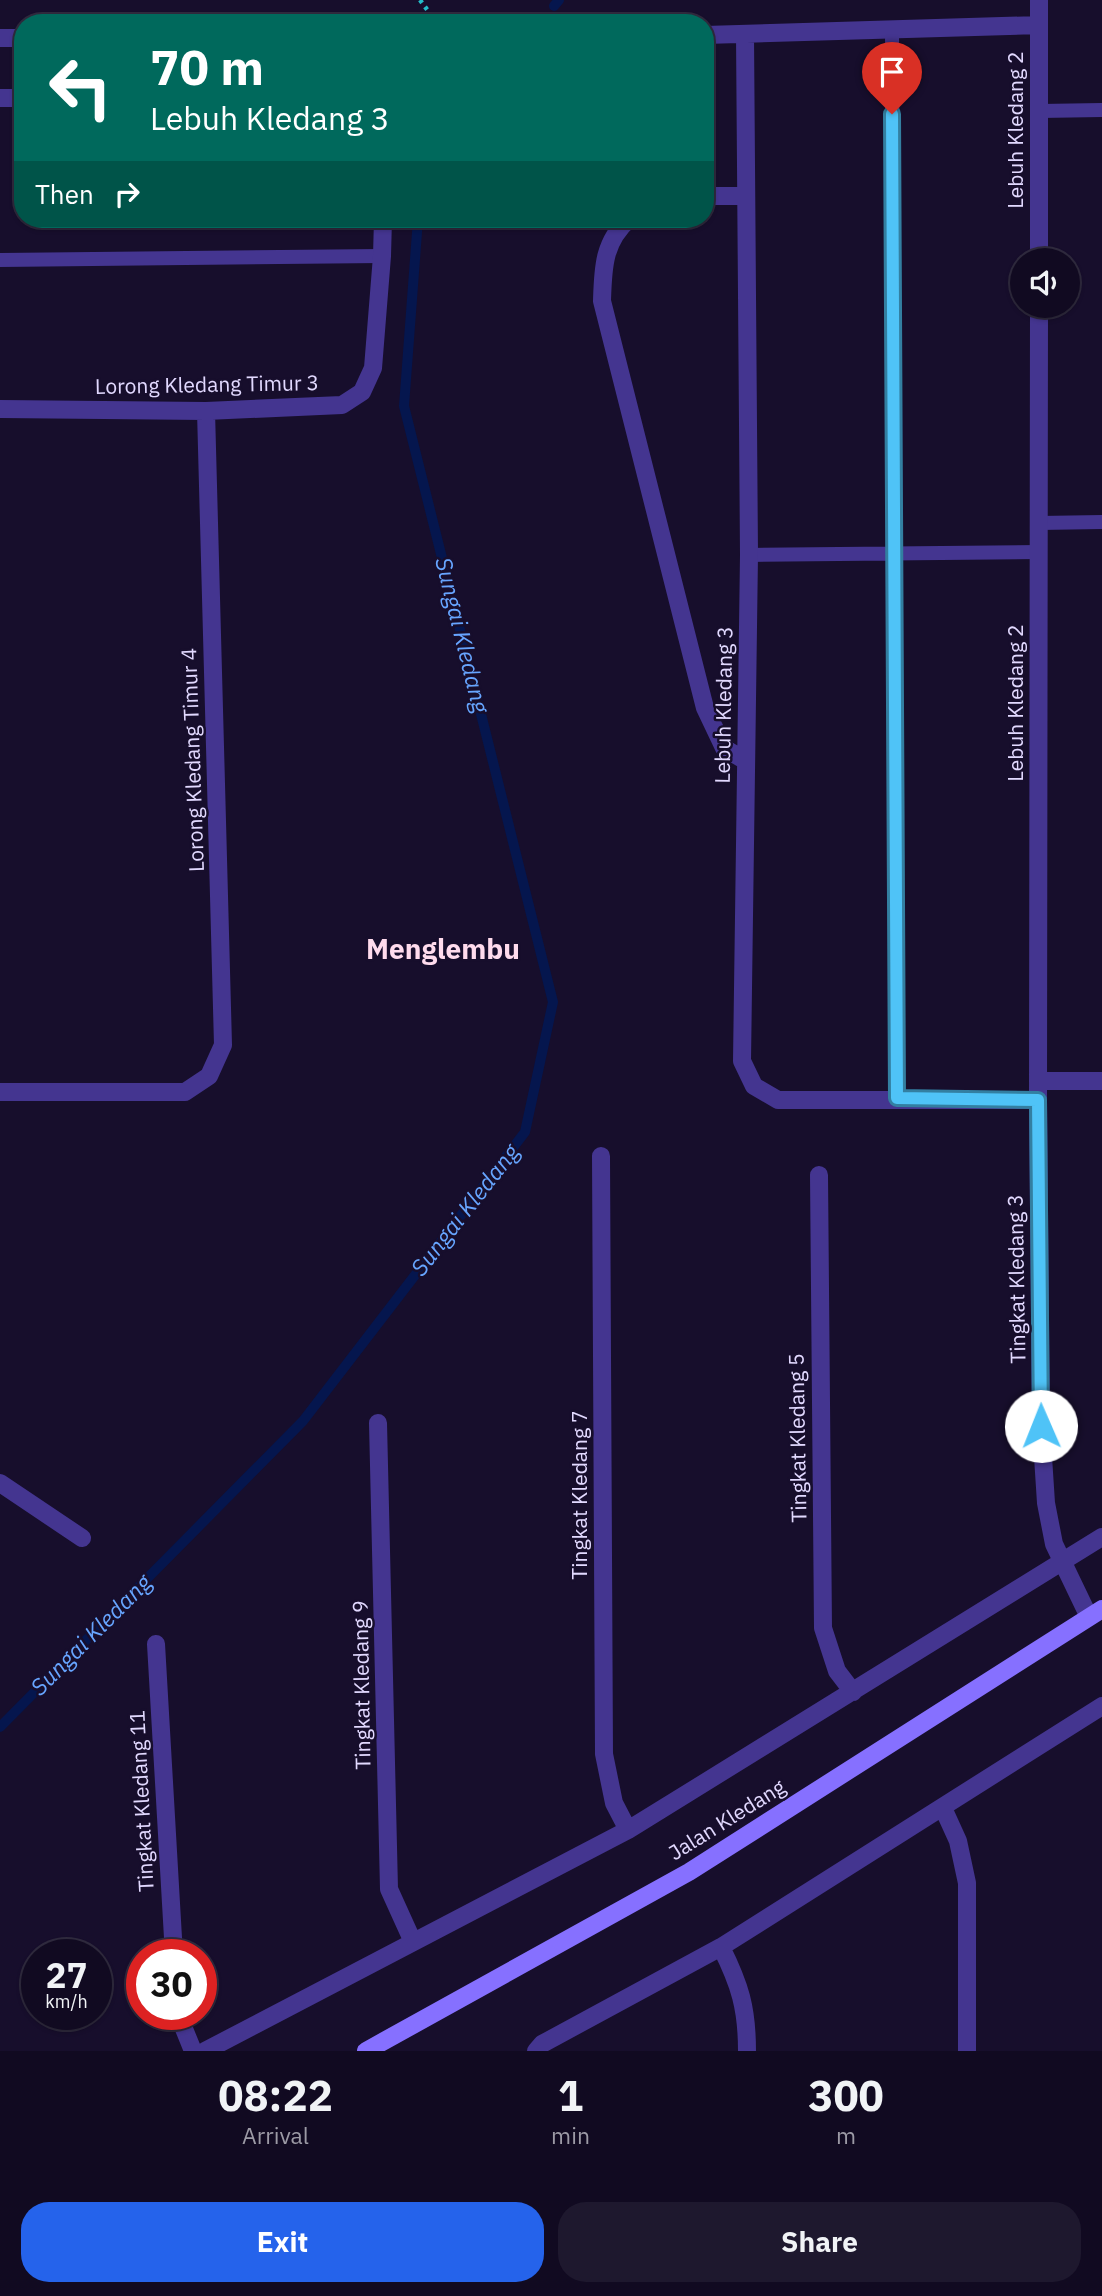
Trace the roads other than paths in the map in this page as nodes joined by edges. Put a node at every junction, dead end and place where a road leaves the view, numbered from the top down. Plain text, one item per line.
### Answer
1 (1039, 0) edge
2 (1039, 25) junction
3 (892, 31) junction
4 (714, 35) edge
5 (745, 35) junction
6 (1102, 110) edge
7 (1040, 111) junction
8 (714, 196) edge
9 (746, 196) junction
10 (383, 228) edge
11 (619, 228) edge
12 (1039, 248) edge
13 (382, 256) junction
14 (0, 260) edge
15 (1039, 318) edge
16 (0, 409) edge
17 (206, 411) junction
18 (1102, 522) edge
19 (1039, 523) junction
20 (1039, 552) junction
21 (894, 554) junction
22 (750, 555) junction
23 (746, 761) junction
24 (1038, 1081) junction
25 (1102, 1082) edge
26 (0, 1092) edge
27 (897, 1098) junction
28 (1038, 1100) junction
29 (601, 1156) dead end
30 (819, 1175) dead end
31 (379, 1423) dead end
32 (0, 1483) edge
33 (1102, 1537) edge
34 (82, 1538) dead end
35 (1062, 1563) junction
36 (1095, 1613) edge
37 (156, 1644) dead end
38 (853, 1692) junction
39 (1102, 1706) edge
40 (943, 1808) junction
41 (628, 1829) junction
42 (173, 1939) edge
43 (413, 1942) junction
44 (721, 1947) junction
45 (184, 2030) edge
46 (192, 2051) edge
47 (205, 2051) edge
48 (366, 2051) edge
49 (537, 2051) edge
50 (747, 2051) edge
51 (967, 2051) edge

1 - 2 street, Lebuh Kledang 2
2 - 3 street
2 - 7 street, Lebuh Kledang 2
3 - 5 street
3 - 21 lane
4 - 5 street
5 - 9 street, Lebuh Kledang 3
6 - 7 lane
7 - 12 street, Lebuh Kledang 2
8 - 9 street
9 - 22 street, Lebuh Kledang 3
10 - 13 street, Lorong Kledang Timur 3
11 - 23 street
13 - 14 lane
13 - 17 street, Lorong Kledang Timur 3
15 - 19 street, Lebuh Kledang 2
16 - 17 street, Lorong Kledang Timur 3
17 - 26 street, Lorong Kledang Timur 4
18 - 19 lane
19 - 20 street, Lebuh Kledang 2
20 - 21 lane
20 - 24 street, Lebuh Kledang 2
21 - 22 lane
21 - 27 lane
22 - 23 street, Lebuh Kledang 3
23 - 27 street, Lebuh Kledang 3
24 - 25 street
24 - 28 street, Lebuh Kledang 2
27 - 28 street, Lebuh Kledang 3
28 - 35 street, Tingkat Kledang 3
29 - 41 street, Tingkat Kledang 7
30 - 38 street, Tingkat Kledang 5
31 - 43 street, Tingkat Kledang 9
32 - 34 street
33 - 35 street
35 - 36 street, Tingkat Kledang 3
35 - 38 street
36 - 48 main road, Jalan Kledang
37 - 42 street, Tingkat Kledang 11
38 - 41 street
39 - 40 street
40 - 44 street
40 - 51 street
41 - 43 street
43 - 47 street
44 - 49 street
44 - 50 street
45 - 46 street

